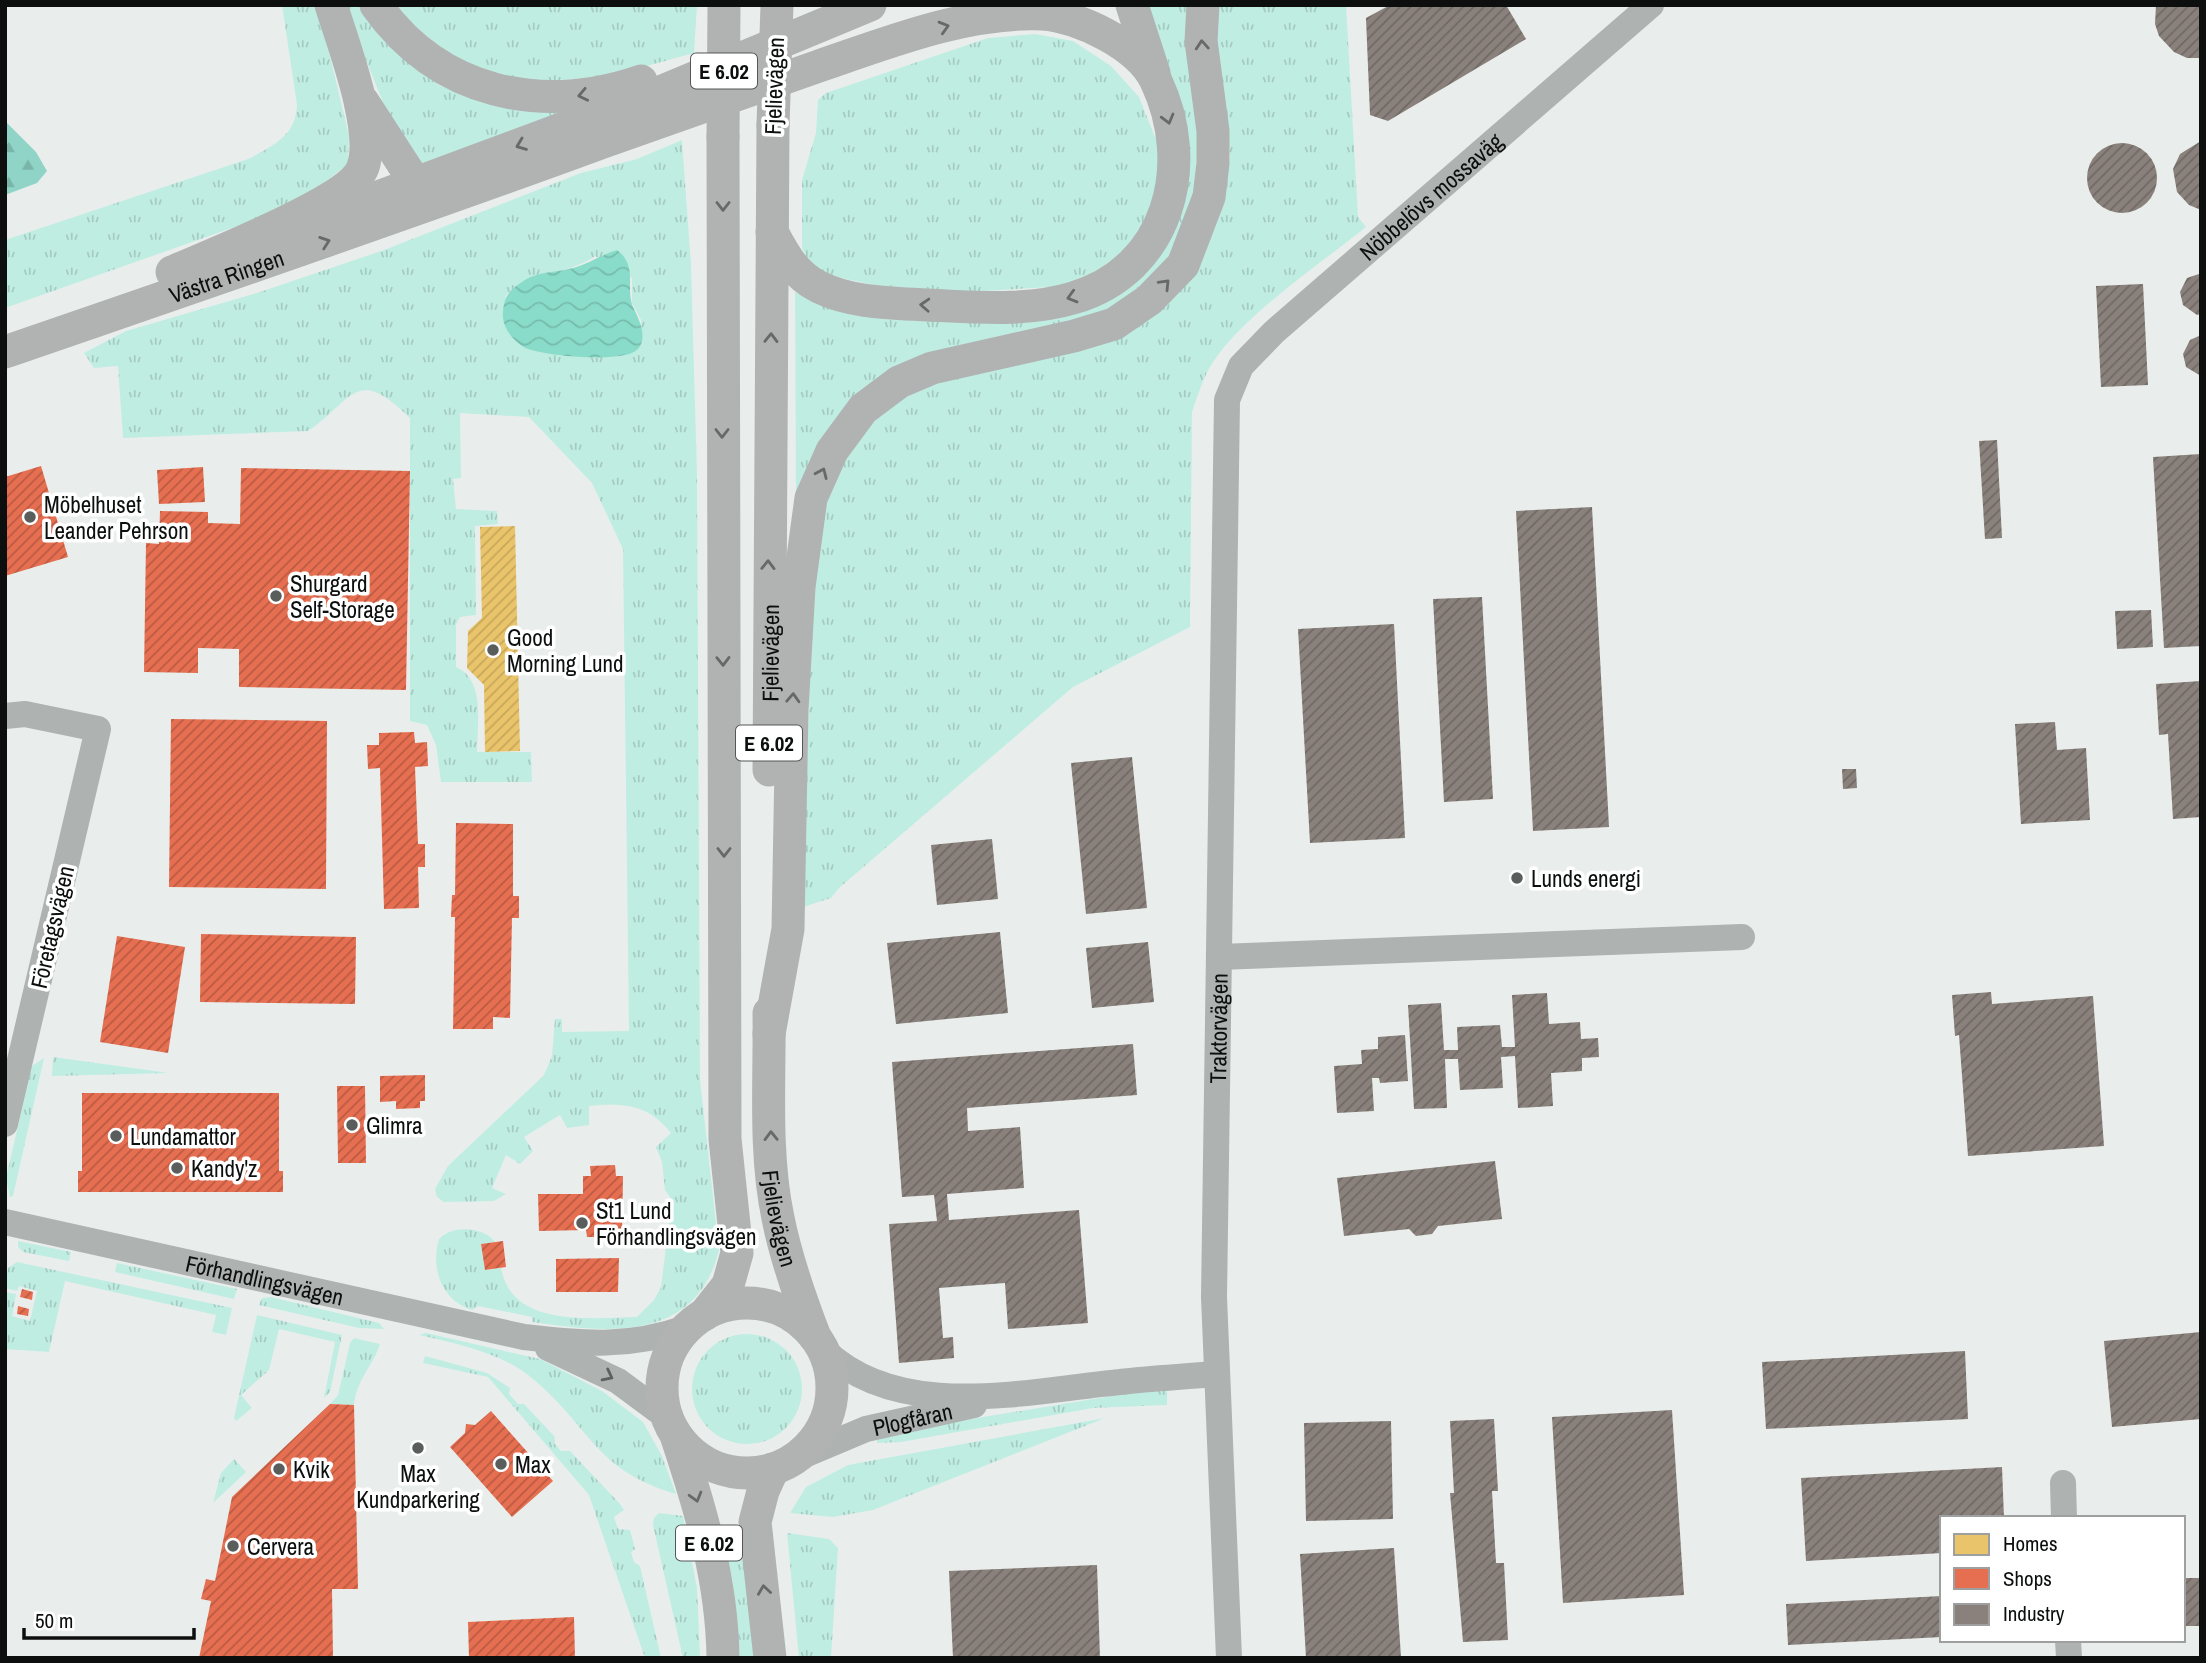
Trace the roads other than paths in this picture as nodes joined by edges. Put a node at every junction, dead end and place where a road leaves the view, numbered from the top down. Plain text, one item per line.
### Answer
1 (331, 5) edge
2 (376, 5) edge
3 (724, 5) edge
4 (777, 5) edge
5 (855, 5) edge
6 (870, 5) edge
7 (935, 5) edge
8 (1132, 5) edge
9 (1203, 5) edge
10 (1651, 5) edge
11 (1155, 77) junction
12 (358, 93) junction
13 (675, 116) junction
14 (416, 184) junction
15 (448, 199) junction
16 (772, 233) junction
17 (172, 272) junction
18 (5, 329) edge
19 (5, 352) edge
20 (1227, 400) joint
21 (5, 716) edge
22 (1742, 937) dead end
23 (1220, 957) junction
24 (769, 1034) junction
25 (5, 1124) edge
26 (5, 1222) edge
27 (696, 1321) junction
28 (524, 1337) junction
29 (819, 1343) junction
30 (1215, 1374) junction
31 (1037, 1392) junction
32 (671, 1425) junction
33 (782, 1465) junction
34 (2063, 1483) dead end
35 (2064, 1516) edge
36 (723, 1658) edge
37 (770, 1658) edge
38 (1229, 1658) edge

1 - 12 main road
5 -> 2 main road
3 -> 27 main road, Fjelievägen / E 6.02, bridge
4 - 16 main road, Fjelievägen / E 6.02, bridge
6 -> 14 main road, Västra Ringen
7 - 13 main road
8 - 11 main road
24 -> 9 main road
10 - 20 street, Nöbbelövs mossaväg
13 -> 11 main road
11 -> 16 main road
12 - 14 main road
12 - 17 main road
13 - 15 main road, Västra Ringen
14 - 15 main road
14 - 17 main road, Västra Ringen
19 -> 15 main road, Västra Ringen
24 -> 16 main road, Fjelievägen / E 6.02
17 - 18 main road, Västra Ringen
20 - 23 street, Traktorvägen
21 - 25 street, Företagsvägen
22 - 23 street
23 - 30 street, Traktorvägen
29 -> 24 main road, Fjelievägen / E 6.02
26 - 28 street, Förhandlingsvägen
27 - 28 street, Förhandlingsvägen
27 - 29 main road
27 - 32 main road, Fjelievägen
28 -> 32 street, Förhandlingsvägen
29 - 31 street, Plogfåran
29 - 33 main road, Fjelievägen
30 - 31 street, Plogfåran
30 - 38 street, Traktorvägen
31 - 33 street, Plogfåran
32 - 33 main road
32 -> 36 main road, Fjelievägen / E 6.02
37 -> 33 main road, Fjelievägen / E 6.02
34 - 35 street

